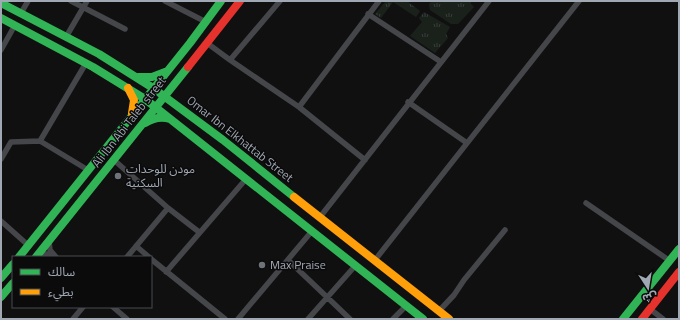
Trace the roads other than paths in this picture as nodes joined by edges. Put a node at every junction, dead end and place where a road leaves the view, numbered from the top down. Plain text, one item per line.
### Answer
1 (28, 1) edge
2 (71, 1) edge
3 (87, 1) edge
4 (165, 1) edge
5 (221, 1) edge
6 (240, 1) edge
7 (280, 1) edge
8 (379, 1) edge
9 (489, 1) edge
10 (579, 1) edge
11 (1, 3) edge
12 (83, 7) junction
13 (21, 13) junction
14 (368, 14) junction
15 (1, 18) edge
16 (206, 22) junction
17 (15, 25) junction
18 (125, 29) dead end
19 (66, 37) junction
20 (207, 43) junction
21 (1, 50) edge
22 (230, 60) junction
23 (441, 62) junction
24 (86, 63) junction
25 (168, 71) junction
26 (136, 76) junction
27 (178, 79) junction
28 (128, 87) junction
29 (153, 88) junction
30 (165, 96) junction
31 (145, 98) junction
32 (408, 102) junction
33 (156, 107) junction
34 (299, 107) junction
35 (182, 109) junction
36 (132, 115) junction
37 (174, 121) junction
38 (143, 124) junction
39 (40, 141) junction
40 (467, 143) junction
41 (1, 159) edge
42 (114, 160) junction
43 (365, 160) junction
44 (88, 170) junction
45 (246, 179) junction
46 (586, 203) dead end
47 (168, 208) junction
48 (320, 217) junction
49 (1, 221) edge
50 (505, 230) dead end
51 (312, 231) junction
52 (199, 232) junction
53 (49, 241) junction
54 (29, 246) junction
55 (136, 246) junction
56 (679, 249) edge
57 (20, 256) edge
58 (36, 256) edge
59 (52, 256) edge
60 (53, 256) edge
61 (127, 256) edge
62 (148, 256) edge
63 (152, 260) edge
64 (288, 260) junction
65 (375, 260) junction
66 (670, 261) junction
67 (12, 265) edge
68 (355, 266) junction
69 (166, 272) junction
70 (679, 272) edge
71 (1, 278) edge
72 (12, 284) edge
73 (1, 297) edge
74 (326, 297) junction
75 (406, 306) junction
76 (83, 308) edge
77 (114, 308) edge
78 (650, 309) junction
79 (439, 311) junction
80 (73, 319) edge
81 (127, 319) edge
82 (225, 319) edge
83 (238, 319) edge
84 (308, 319) edge
85 (350, 319) edge
86 (393, 319) edge
87 (423, 319) edge
88 (449, 319) edge
89 (623, 319) edge
90 (642, 319) edge
91 (663, 319) edge

1 - 13 street
2 - 12 street
3 - 12 street
4 - 16 street
5 - 16 street, Ali Ibn Abi Taleb street
6 - 20 street, Ali Ibn Abi Taleb street
7 - 22 street
8 - 14 street
9 - 23 street
10 - 40 street
11 - 13 street, Omar Ibn Elkhattab Street
12 - 18 street
12 - 19 street
13 - 19 street, Omar Ibn Elkhattab Street
14 - 23 street
14 - 34 street
15 - 17 street
16 - 25 street, Ali Ibn Abi Taleb street
17 - 21 street
17 - 24 street
19 - 26 street, Omar Ibn Elkhattab Street
20 - 22 street
20 - 27 street, Ali Ibn Abi Taleb street
22 - 34 street
23 - 32 street
24 - 28 street
24 - 39 street
25 - 26 street
25 - 29 street, Ali Ibn Abi Taleb street
26 - 29 street, Omar Ibn Elkhattab Street
27 - 30 street, Ali Ibn Abi Taleb street
27 - 35 street
28 - 31 street
28 - 36 street
29 - 30 street, Omar Ibn Elkhattab Street
29 - 31 street, Ali Ibn Abi Taleb street
30 - 33 street, Ali Ibn Abi Taleb street
30 - 35 street, Omar Ibn Elkhattab Street
31 - 33 street
31 - 36 street, Ali Ibn Abi Taleb street
32 - 40 street
32 - 43 street
33 - 37 street
33 - 38 street, Ali Ibn Abi Taleb street
34 - 43 street
35 - 48 street, Omar Ibn Elkhattab Street
36 - 44 street, Ali Ibn Abi Taleb street
37 - 38 street
37 - 45 street
38 - 42 street, Ali Ibn Abi Taleb street
39 - 41 street
39 - 44 street
40 - 65 street
42 - 47 street
42 - 53 street, Ali Ibn Abi Taleb street
43 - 48 street
44 - 54 street, Ali Ibn Abi Taleb street
45 - 51 street
45 - 52 street
46 - 66 street
47 - 52 street
47 - 55 street
48 - 65 street, Omar Ibn Elkhattab Street
49 - 54 street
50 - 79 street
51 - 64 street
51 - 68 street
52 - 69 street
53 - 58 street, Ali Ibn Abi Taleb street
53 - 60 street
54 - 57 street, Ali Ibn Abi Taleb street
55 - 61 street
55 - 62 street
56 - 66 street
58 - 59 street
63 - 69 street
64 - 74 street
64 - 83 street
65 - 79 street, Omar Ibn Elkhattab Street
66 - 89 street
67 - 71 street
68 - 74 street
68 - 75 street
69 - 82 street
70 - 78 street
72 - 73 street
74 - 84 street
74 - 85 street
75 - 86 street
75 - 87 street
76 - 80 street
77 - 81 street
78 - 90 street
78 - 91 street
79 - 88 street, Omar Ibn Elkhattab Street

